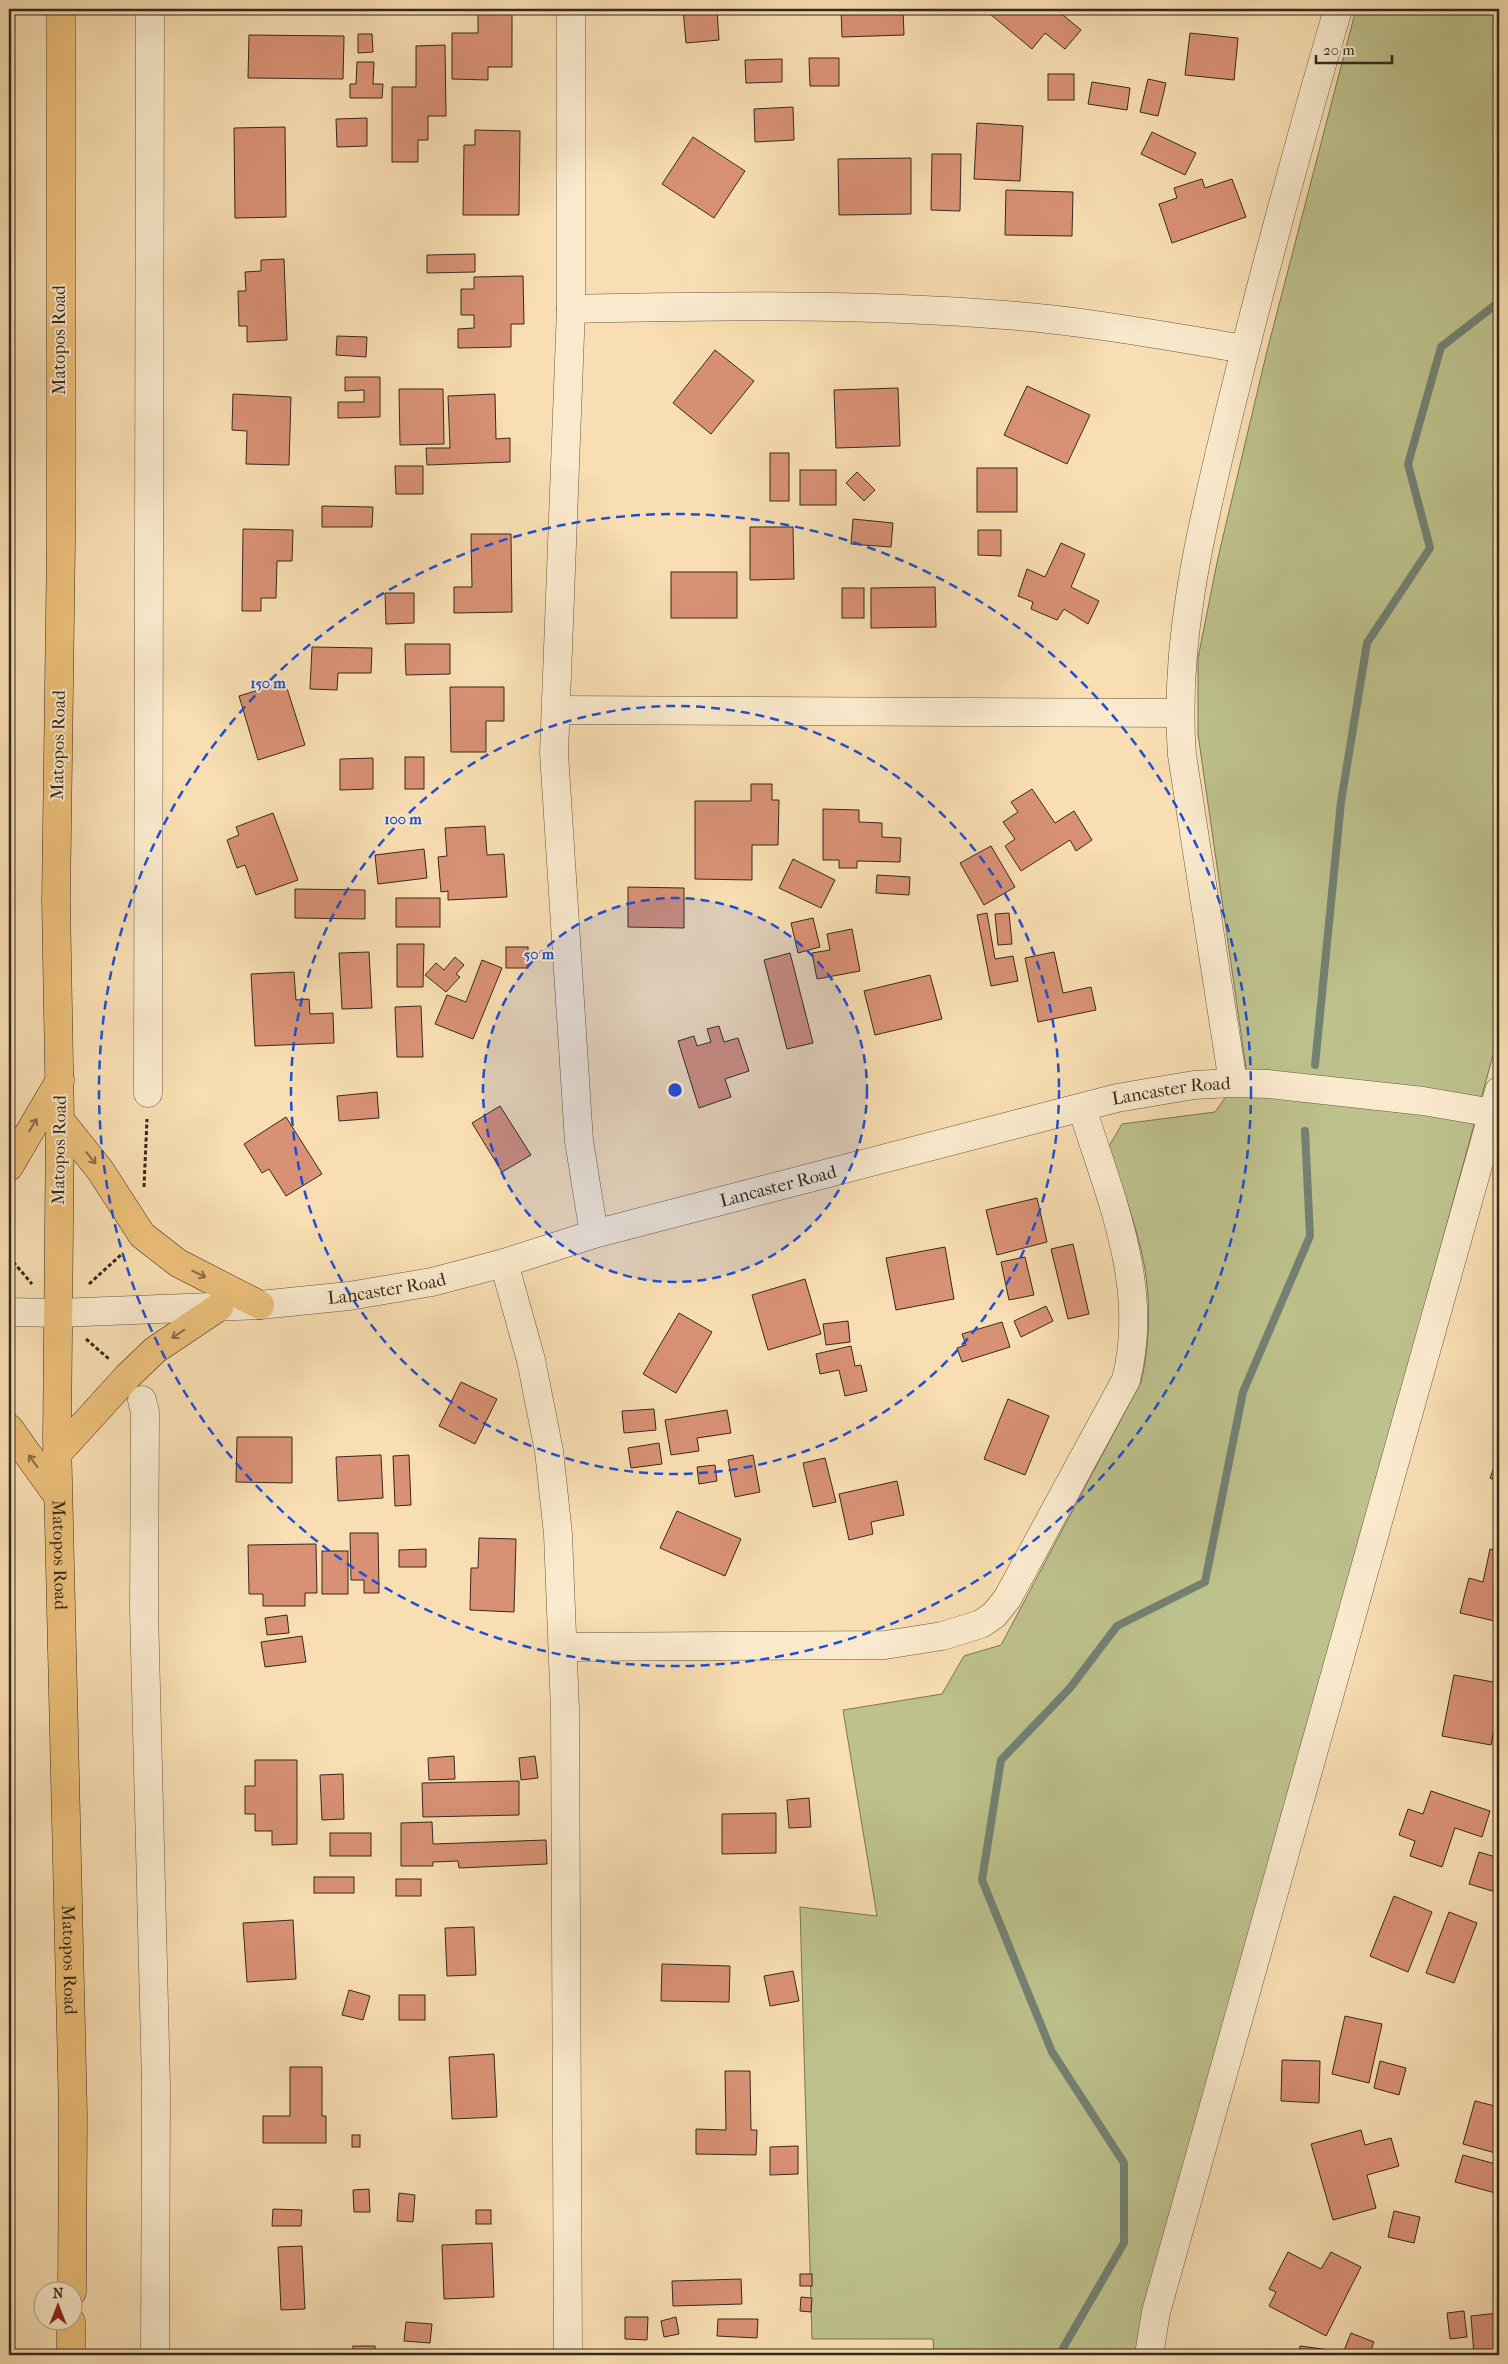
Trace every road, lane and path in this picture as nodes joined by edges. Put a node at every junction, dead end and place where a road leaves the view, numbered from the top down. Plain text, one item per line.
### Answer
1 (60, 9) edge
2 (150, 9) edge
3 (571, 9) edge
4 (1338, 9) edge
5 (571, 309) junction
6 (1245, 349) junction
7 (556, 710) junction
8 (1179, 713) junction
9 (60, 1080) junction
10 (1233, 1083) junction
11 (148, 1093) dead end
12 (1497, 1106) edge
13 (1082, 1108) junction
14 (60, 1120) junction
15 (9, 1168) edge
16 (594, 1234) junction
17 (504, 1264) junction
18 (260, 1305) junction
19 (218, 1307) junction
20 (9, 1312) edge
21 (57, 1313) junction
22 (128, 1376) junction
23 (142, 1400) dead end
24 (9, 1428) edge
25 (57, 1454) junction
26 (57, 1495) junction
27 (563, 1648) junction
28 (72, 2282) edge
29 (71, 2332) edge
30 (71, 2355) edge
31 (155, 2355) edge
32 (568, 2355) edge
33 (1149, 2355) edge

1 - 9 main road, Matopos Road
2 - 11 street
3 - 5 street
4 - 6 street
5 - 6 street
5 - 7 street
6 - 8 street
7 - 8 street
7 - 16 street
8 - 10 street
9 - 14 main road, Matopos Road
15 -> 9 main road
10 - 12 street, Lancaster Road
10 - 13 street, Lancaster Road
12 - 33 street
13 - 16 street, Lancaster Road
13 - 27 street
14 -> 18 main road
14 - 21 main road, Matopos Road
16 - 17 street, Lancaster Road
17 - 18 street, Lancaster Road
17 - 27 street
18 - 19 street, Lancaster Road
19 - 21 street, Lancaster Road
19 -> 22 main road
20 - 21 street, Lancaster Road
21 - 22 path
21 - 25 main road, Matopos Road
22 - 25 main road
23 - 31 street
26 -> 24 main road
25 - 26 main road, Matopos Road
26 - 28 main road, Matopos Road
27 - 32 street
29 - 30 main road

